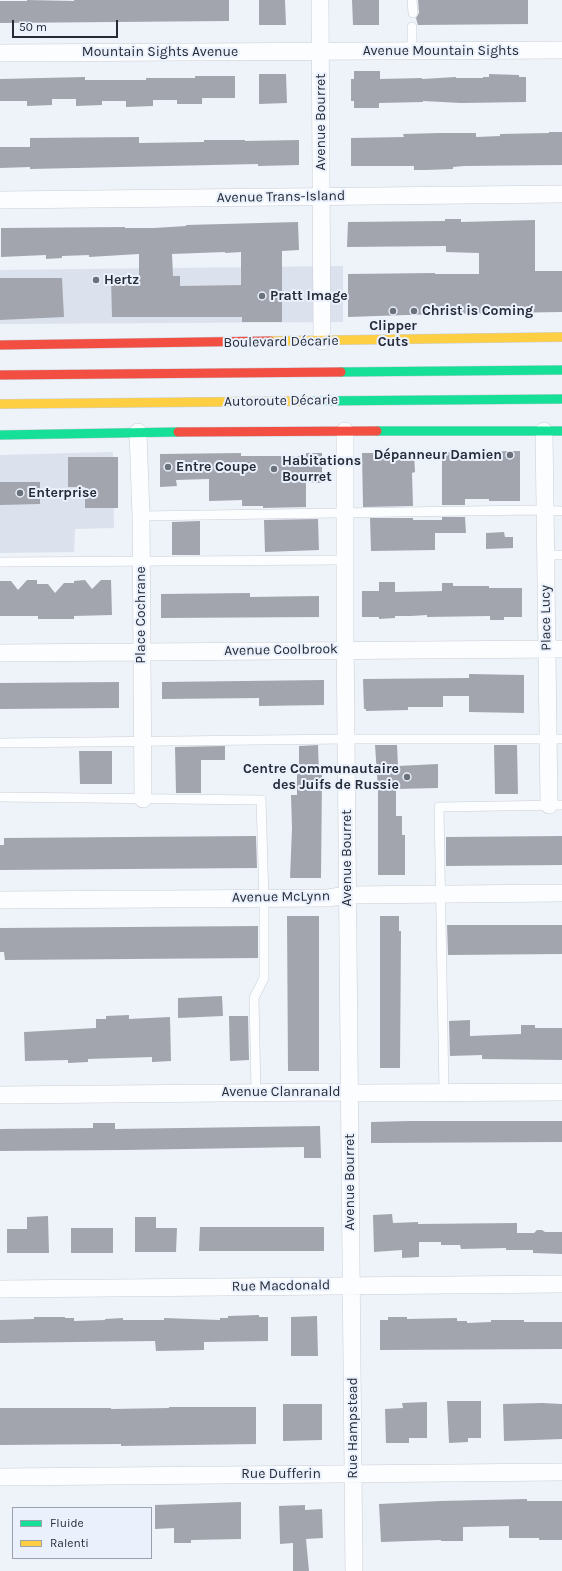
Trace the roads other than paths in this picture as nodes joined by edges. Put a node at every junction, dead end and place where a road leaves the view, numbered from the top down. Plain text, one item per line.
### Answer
1 (320, 0) edge
2 (412, 0) edge
3 (413, 13) dead end
4 (412, 27) dead end
5 (562, 50) edge
6 (412, 51) junction
7 (321, 52) junction
8 (0, 53) edge
9 (562, 194) edge
10 (321, 197) junction
11 (0, 200) edge
12 (562, 337) edge
13 (322, 341) junction
14 (0, 345) edge
15 (562, 370) edge
16 (0, 375) edge
17 (562, 399) edge
18 (0, 404) edge
19 (345, 431) junction
20 (544, 431) junction
21 (562, 431) edge
22 (138, 432) junction
23 (0, 435) edge
24 (544, 511) junction
25 (562, 511) edge
26 (344, 512) junction
27 (141, 516) junction
28 (554, 555) edge
29 (344, 560) junction
30 (141, 561) junction
31 (0, 562) edge
32 (554, 649) edge
33 (345, 650) junction
34 (142, 652) junction
35 (0, 653) edge
36 (346, 739) junction
37 (555, 739) edge
38 (143, 742) junction
39 (0, 743) edge
40 (0, 797) edge
41 (143, 799) junction
42 (555, 805) edge
43 (347, 894) junction
44 (562, 894) edge
45 (440, 895) junction
46 (264, 898) junction
47 (0, 900) edge
48 (256, 1092) junction
49 (349, 1092) junction
50 (444, 1092) junction
51 (562, 1092) edge
52 (0, 1095) edge
53 (562, 1284) edge
54 (351, 1285) junction
55 (0, 1289) edge
56 (562, 1472) edge
57 (354, 1474) junction
58 (0, 1477) edge
59 (354, 1571) edge

1 - 7 street, Avenue Bourret
2 - 3 lane
4 - 6 lane
5 - 6 street, Avenue Mountain Sights
6 - 7 street, Avenue Mountain Sights
7 - 8 street, Mountain Sights Avenue
7 - 10 street, Avenue Bourret
9 - 10 street, Avenue Trans-Island
10 - 11 street, Avenue Trans-Island
10 - 13 street, Avenue Bourret
12 - 13 main road, Boulevard Décarie
13 - 14 main road, Boulevard Décarie
15 - 16 main road, Autoroute Décarie
17 - 18 main road, Autoroute Décarie
19 - 20 main road
19 - 22 main road
19 - 26 street, Avenue Bourret
20 - 21 main road
20 - 24 street, Place Lucy
22 - 23 main road
22 - 27 street, Place Cochrane
24 - 25 lane
24 - 26 lane
24 - 28 street, Place Lucy
26 - 27 lane
26 - 29 street, Avenue Bourret
27 - 30 street, Place Cochrane
28 - 32 street, Place Lucy
29 - 30 lane
29 - 33 street, Avenue Bourret
30 - 31 lane
30 - 34 street, Place Cochrane
32 - 33 street, Avenue Coolbrook
32 - 37 street, Place Lucy
33 - 34 street, Avenue Coolbrook
33 - 36 street, Avenue Bourret
34 - 35 street, Avenue Coolbrook
34 - 38 street, Place Cochrane
36 - 37 lane
36 - 38 lane
36 - 43 street, Avenue Bourret
37 - 42 street, Place Lucy
38 - 39 lane
38 - 41 street, Place Cochrane
40 - 41 lane
41 - 46 lane
42 - 45 lane
43 - 45 street, Avenue McLynn
43 - 46 street, Avenue McLynn
43 - 49 street, Avenue Bourret
44 - 45 street, Avenue McLynn
45 - 50 lane
46 - 47 street, Avenue McLynn
46 - 48 lane
48 - 49 street, Avenue Clanranald
48 - 52 street, Avenue Clanranald
49 - 50 street, Avenue Clanranald
49 - 54 street, Avenue Bourret
50 - 51 street, Avenue Clanranald
53 - 54 street, Rue Macdonald
54 - 55 street, Rue Macdonald
54 - 57 street, Rue Hampstead
56 - 57 street, Rue Dufferin
57 - 58 street, Rue Dufferin
57 - 59 street, Rue Hampstead

